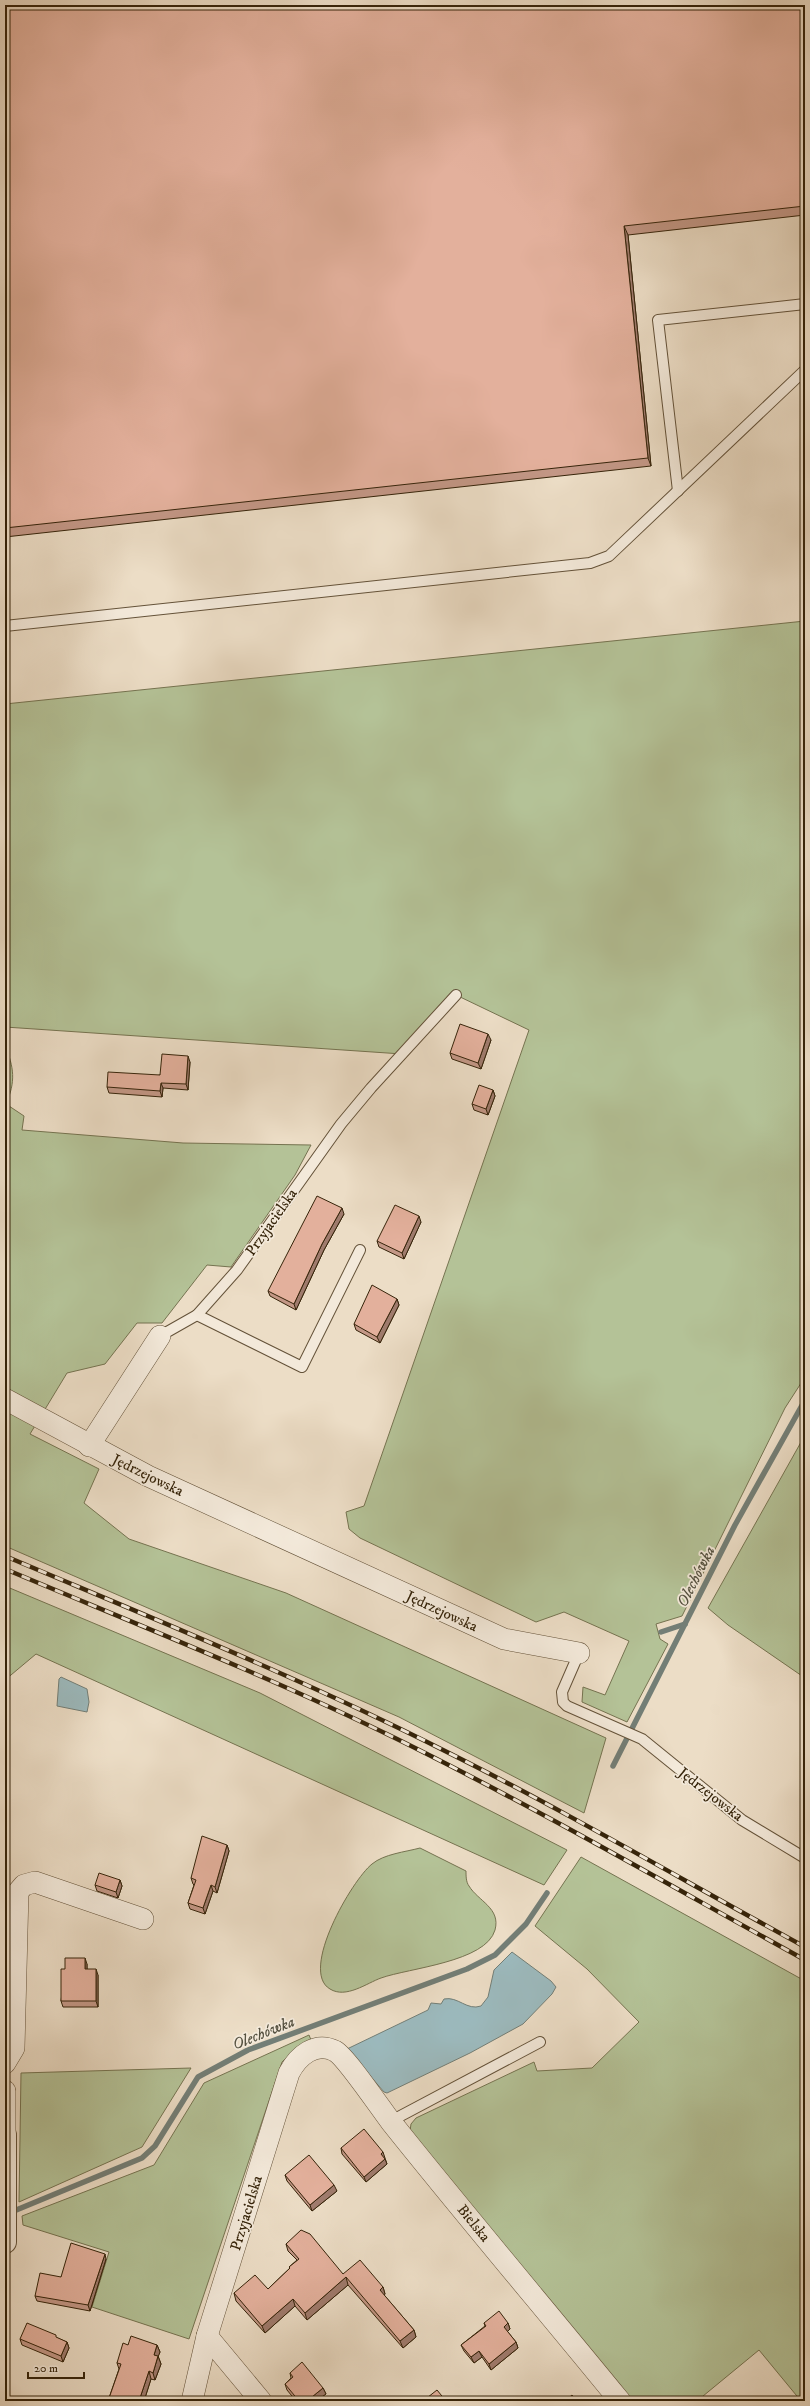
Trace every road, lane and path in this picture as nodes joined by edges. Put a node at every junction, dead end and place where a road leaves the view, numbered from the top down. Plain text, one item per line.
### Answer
1 (805, 304) edge
2 (805, 370) edge
3 (678, 491) junction
4 (5, 626) edge
5 (456, 995) dead end
6 (360, 1250) dead end
7 (197, 1315) junction
8 (160, 1336) joint
9 (5, 1399) edge
10 (89, 1446) junction
11 (579, 1653) joint
12 (805, 1858) edge
13 (143, 1919) dead end
14 (540, 2042) dead end
15 (328, 2048) joint
16 (5, 2063) edge
17 (5, 2091) edge
18 (5, 2109) edge
19 (391, 2121) junction
20 (5, 2135) edge
21 (5, 2175) edge
22 (6, 2237) edge
23 (207, 2336) junction
24 (192, 2401) edge
25 (261, 2401) edge
26 (620, 2401) edge

1 - 3 lane
2 - 3 lane
3 - 4 lane
5 - 7 lane, Przyjacielska
6 - 7 lane
7 - 8 lane, Przyjacielska
8 - 10 street, Przyjacielska
9 - 10 street, Jędrzejowska
10 - 11 street, Jędrzejowska
11 - 12 lane, Jędrzejowska
13 - 16 street
14 - 19 lane
15 - 19 street, Bielska
15 - 23 street, Przyjacielska
17 - 18 street
18 - 20 street
19 - 26 street, Bielska
20 - 21 street
21 - 22 street
23 - 24 street, Przyjacielska
23 - 25 street

